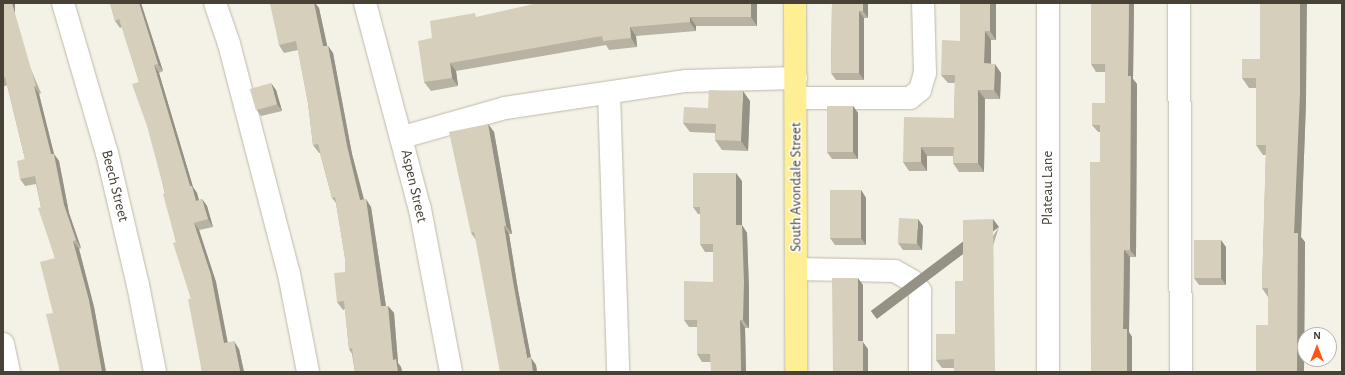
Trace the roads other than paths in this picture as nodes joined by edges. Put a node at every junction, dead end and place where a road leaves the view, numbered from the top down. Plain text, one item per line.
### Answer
1 (63, 3) edge
2 (215, 3) edge
3 (366, 3) edge
4 (795, 3) edge
5 (923, 3) edge
6 (1048, 3) edge
7 (1179, 3) edge
8 (796, 88) junction
9 (609, 94) junction
10 (403, 137) junction
11 (797, 269) junction
12 (3, 344) edge
13 (8, 372) edge
14 (155, 372) edge
15 (308, 372) edge
16 (451, 372) edge
17 (618, 372) edge
18 (796, 372) edge
19 (920, 372) edge
20 (1048, 372) edge
21 (1181, 372) edge

1 - 14 street, Beech Street
2 - 15 street
3 - 10 street, Aspen Street
4 - 8 main road, South Avondale Street
5 - 8 street
6 - 20 street, Plateau Lane
7 - 21 street
8 - 9 street
8 - 11 main road, South Avondale Street
9 - 10 street
9 - 17 street
10 - 16 street, Aspen Street
11 - 18 main road, South Avondale Street
11 - 19 street
12 - 13 street

